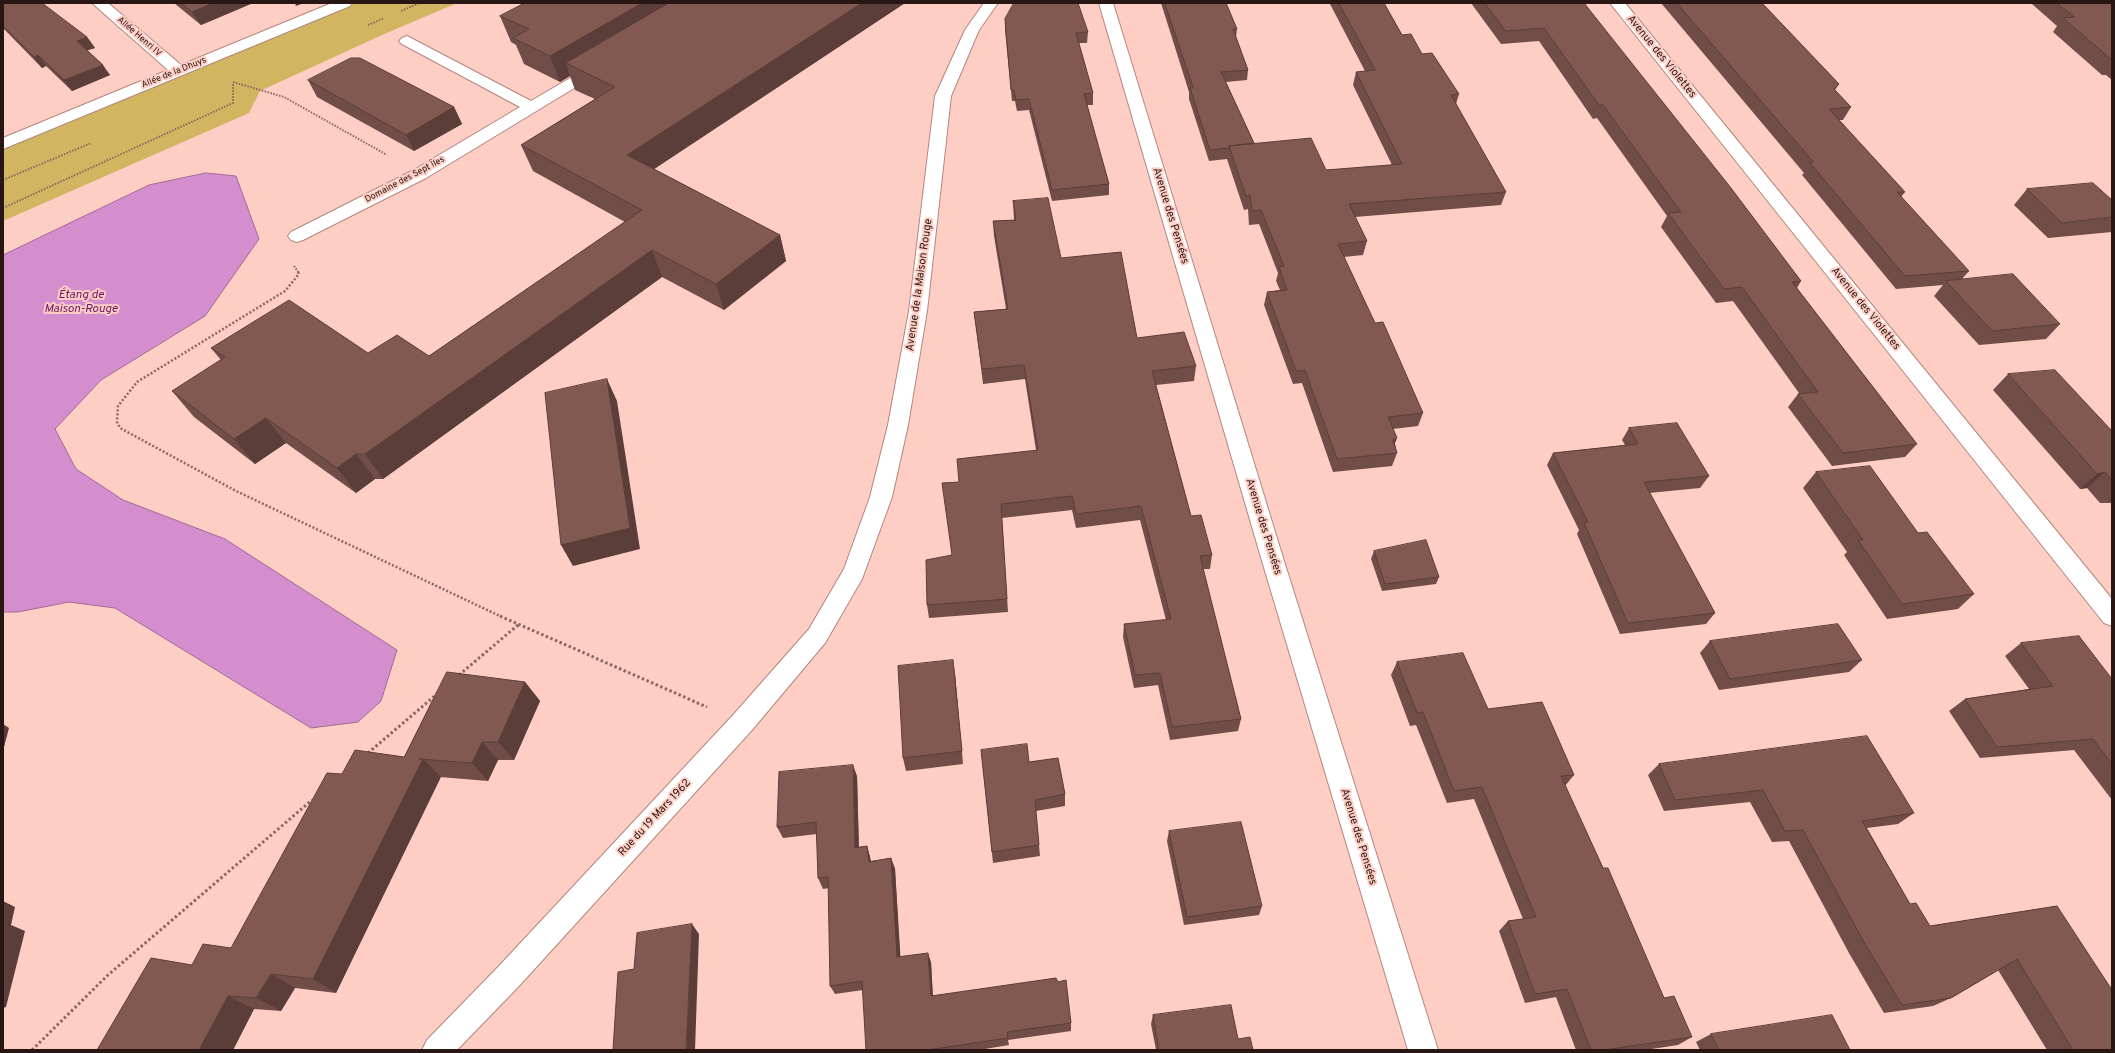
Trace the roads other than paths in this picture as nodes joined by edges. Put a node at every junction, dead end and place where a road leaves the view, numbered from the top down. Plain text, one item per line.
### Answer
1 (99, 3) edge
2 (345, 3) edge
3 (991, 3) edge
4 (1106, 3) edge
5 (1617, 3) edge
6 (407, 41) dead end
7 (612, 59) edge
8 (178, 71) junction
9 (531, 107) junction
10 (3, 144) edge
11 (297, 236) road end
12 (854, 572) joint
13 (2112, 616) edge
14 (437, 1050) edge
15 (1423, 1050) edge

1 - 8 street, Allée Henri IV
2 - 8 street, Allée de la Dhuys
3 - 12 street, Avenue de la Maison Rouge
4 - 15 street, Avenue des Pensées
5 - 13 street, Avenue des Violettes
6 - 9 street
7 - 9 street, Domaine des Sept Îles
8 - 10 street, Allée de la Dhuys
9 - 11 street, Domaine des Sept Îles
12 - 14 street, Rue du 19 Mars 1962

